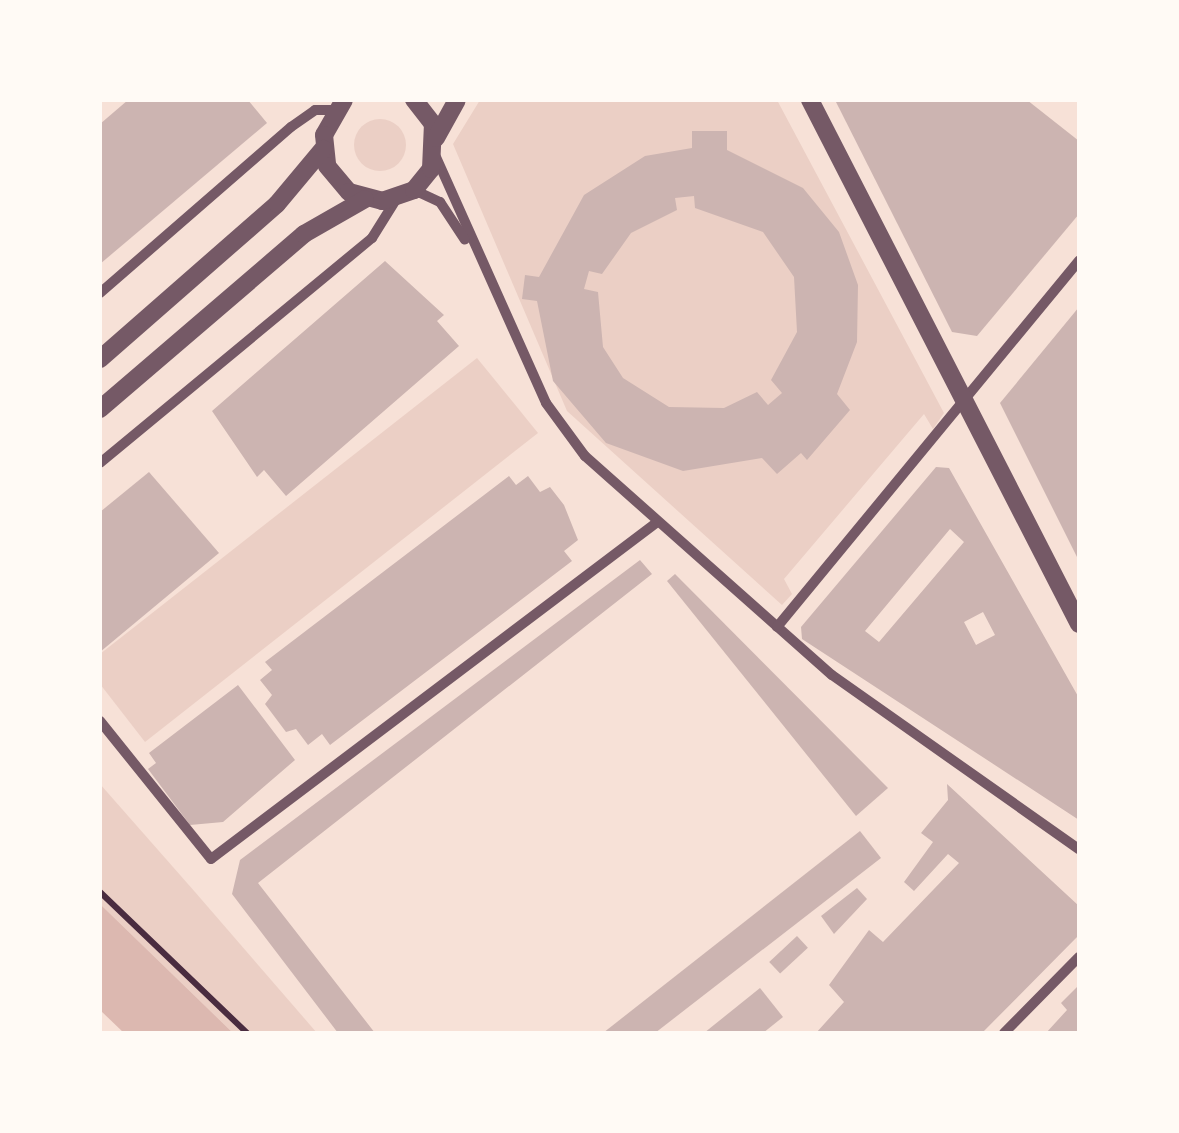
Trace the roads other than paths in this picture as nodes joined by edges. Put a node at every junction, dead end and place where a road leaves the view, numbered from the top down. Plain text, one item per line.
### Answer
1 (414, 100) edge
2 (457, 100) edge
3 (810, 100) edge
4 (340, 105) edge
5 (435, 147) junction
6 (323, 149) junction
7 (406, 194) junction
8 (366, 199) junction
9 (474, 252) junction
10 (1079, 261) edge
11 (100, 293) edge
12 (100, 359) edge
13 (962, 402) junction
14 (100, 409) edge
15 (100, 463) edge
16 (656, 523) junction
17 (1079, 624) edge
18 (776, 627) junction
19 (100, 722) edge
20 (1079, 849) edge
21 (1079, 957) edge
22 (1004, 1033) edge

1 - 5 street
2 - 5 street
3 - 13 street
4 - 6 street
4 - 11 street
5 - 7 street
5 - 9 street
6 - 8 street
6 - 12 street
7 - 8 street
7 - 9 street
7 - 15 street
8 - 14 street
9 - 16 street
10 - 13 street
13 - 17 street
13 - 18 street
16 - 18 street
16 - 19 street
18 - 20 street
21 - 22 street

